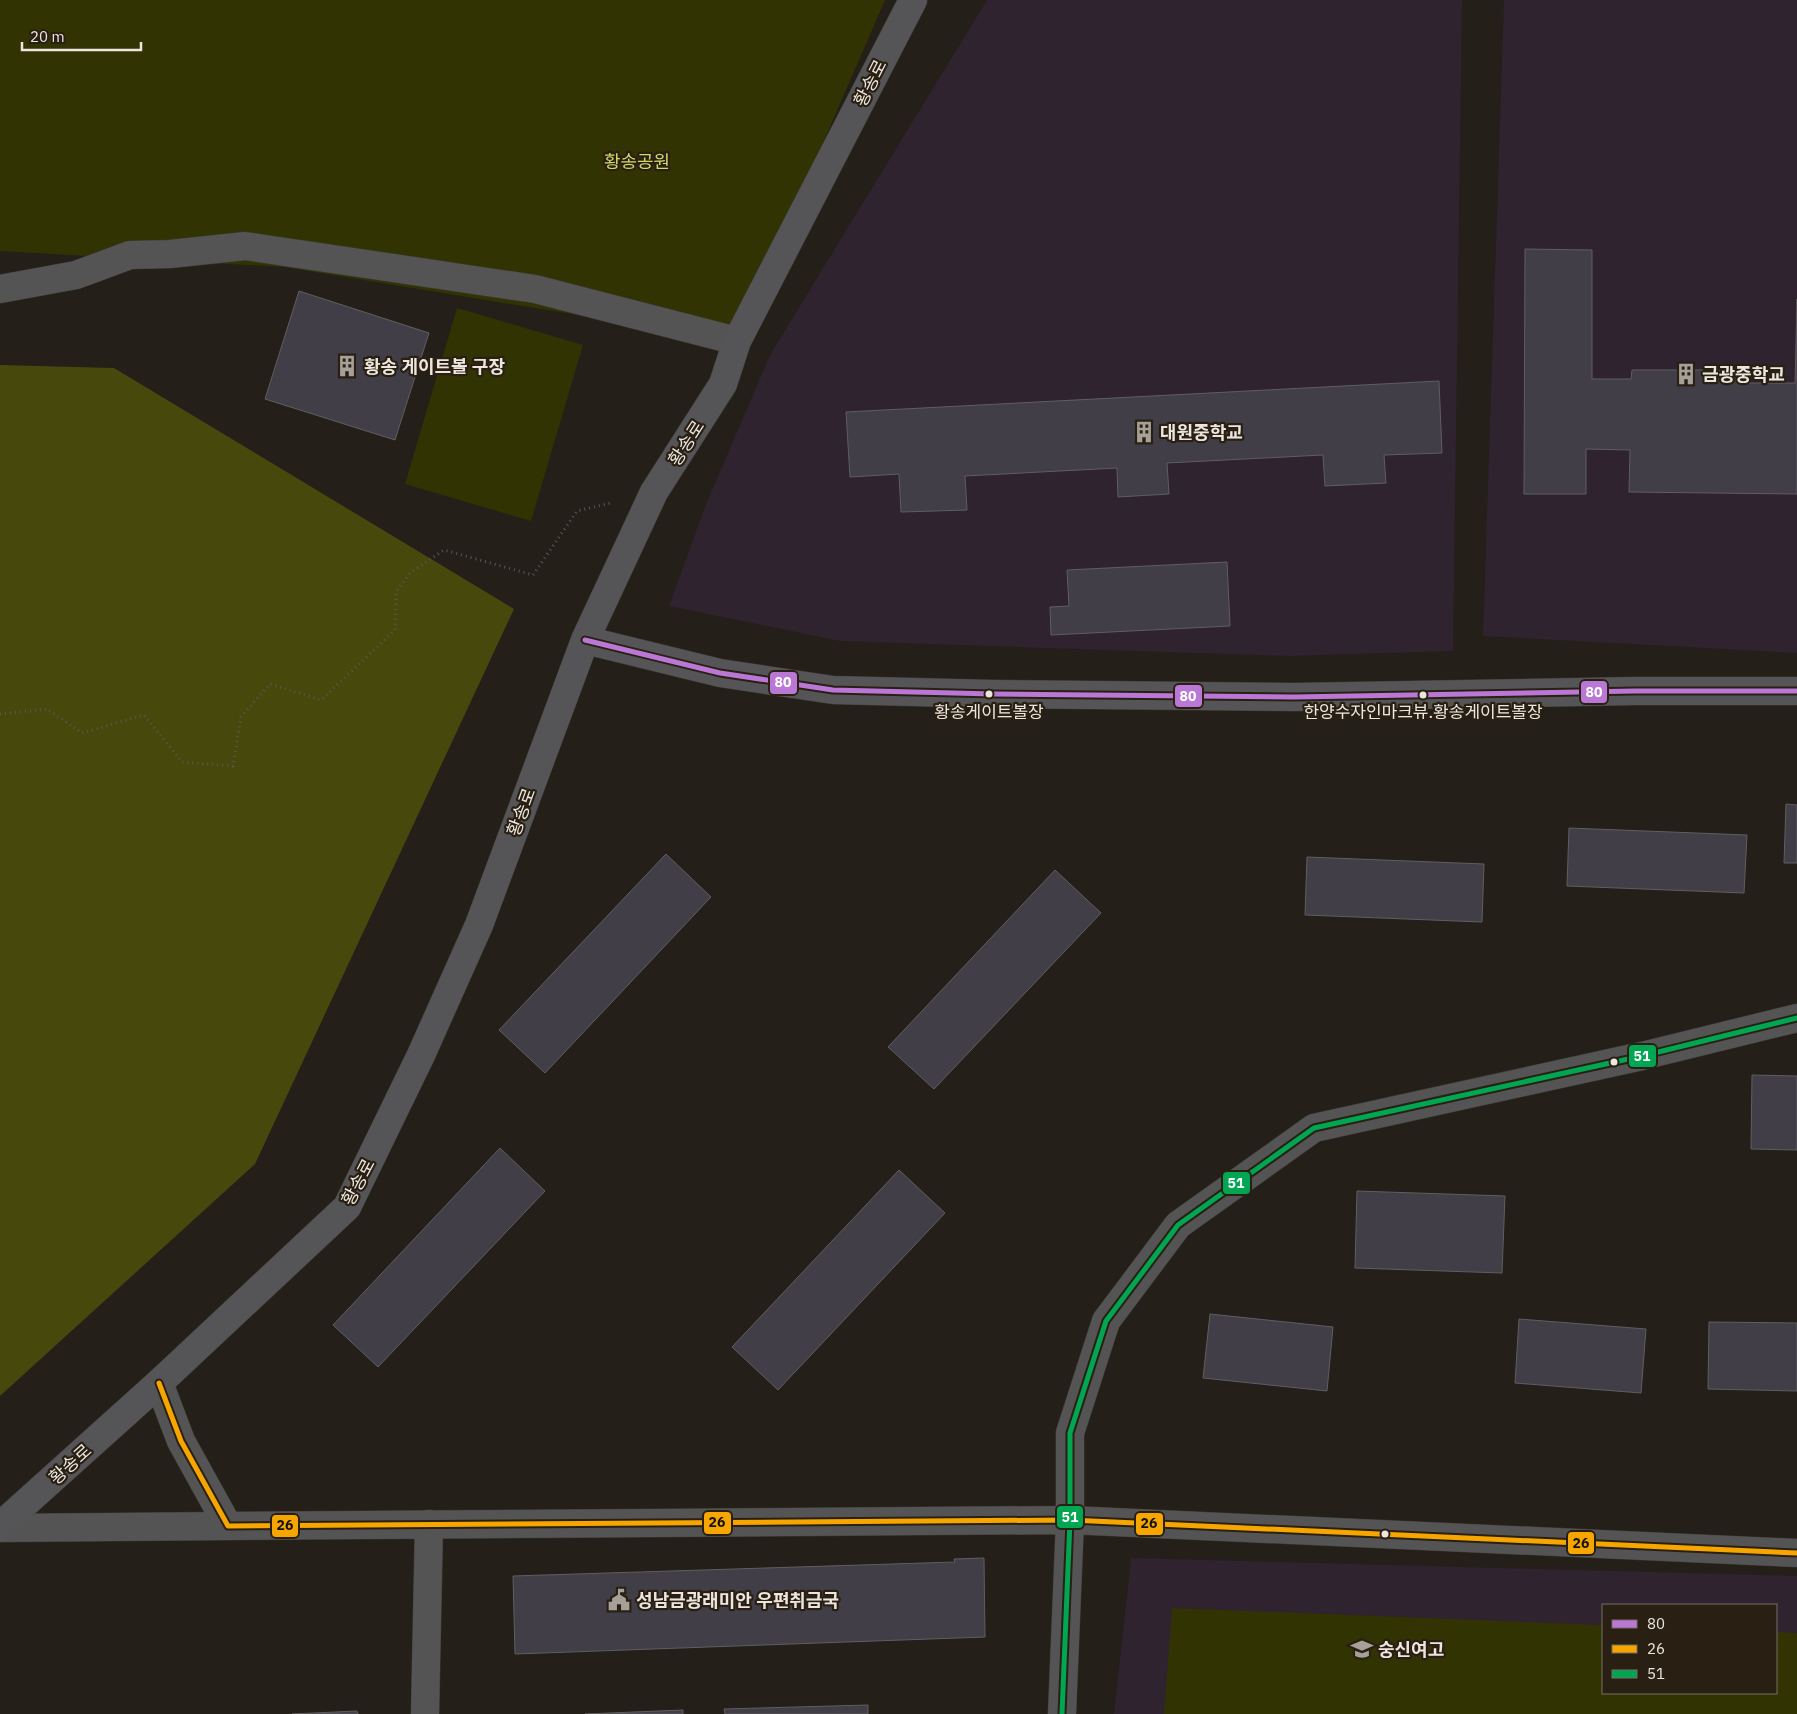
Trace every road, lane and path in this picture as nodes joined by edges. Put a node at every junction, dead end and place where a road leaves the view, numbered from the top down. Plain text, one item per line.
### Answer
1 (912, 0) edge
2 (0, 289) edge
3 (737, 341) junction
4 (654, 492) junction
5 (585, 640) junction
6 (1797, 690) edge
7 (0, 714) edge
8 (1797, 1018) edge
9 (159, 1384) junction
10 (1070, 1520) junction
11 (429, 1524) junction
12 (228, 1526) junction
13 (0, 1527) edge
14 (1797, 1553) edge
15 (425, 1714) edge
16 (1062, 1714) edge

1 - 3 street, 황송로
2 - 3 street
3 - 4 street, 황송로
4 - 5 street, 황송로
4 - 7 path
5 - 6 street
5 - 9 street, 황송로
8 - 10 street
9 - 12 street
9 - 13 street, 황송로
10 - 11 street
10 - 14 street
10 - 16 street
11 - 12 street
11 - 15 street
12 - 13 street

